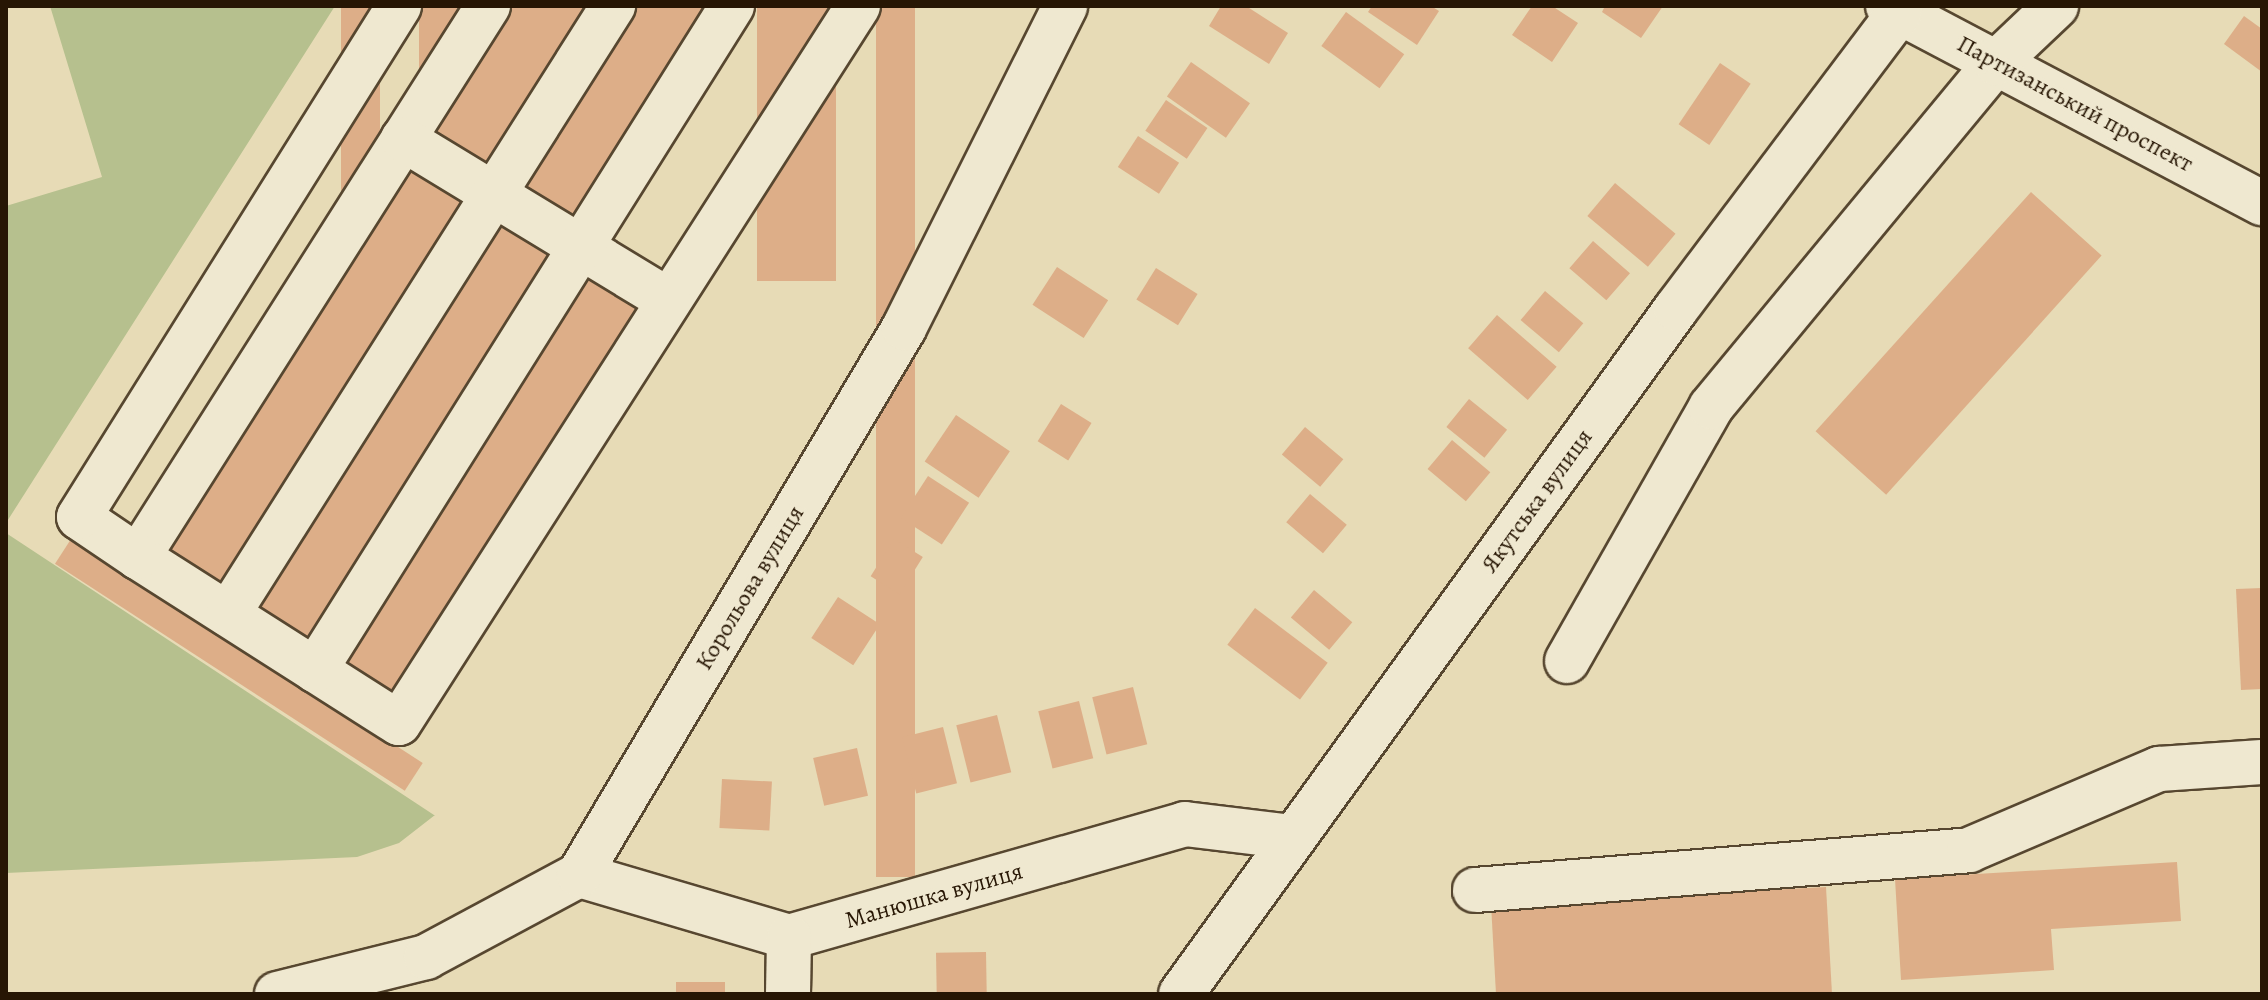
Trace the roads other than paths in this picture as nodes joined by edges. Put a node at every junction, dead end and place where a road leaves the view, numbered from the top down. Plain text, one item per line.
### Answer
1 (399, 6) edge
2 (488, 6) edge
3 (613, 6) edge
4 (732, 6) edge
5 (858, 6) edge
6 (1065, 6) edge
7 (2056, 6) edge
8 (1894, 9) edge
9 (1996, 63) junction
10 (403, 139) junction
11 (494, 194) junction
12 (2262, 203) edge
13 (581, 246) junction
14 (669, 301) junction
15 (138, 557) junction
16 (228, 614) junction
17 (1567, 661) dead end
18 (315, 670) junction
19 (2262, 762) edge
20 (1292, 837) junction
21 (579, 875) junction
22 (1475, 890) dead end
23 (789, 937) junction
24 (426, 976) edge
25 (277, 994) edge
26 (788, 994) edge
27 (1181, 994) edge

1 - 15 street
2 - 10 street
3 - 11 street
4 - 13 street
5 - 14 street
6 - 21 street, Корольова вулиця
7 - 9 street
8 - 9 street, Партизанський проспект
8 - 20 street, Якутська вулиця
9 - 12 street, Партизанський проспект
9 - 17 street
10 - 11 street
10 - 15 street
11 - 13 street
11 - 16 street
13 - 14 street
13 - 18 street
14 - 18 street
15 - 16 street
16 - 18 street
19 - 22 street
20 - 23 street, Манюшка вулиця
20 - 27 street, Якутська вулиця
21 - 23 street
21 - 24 street
23 - 26 street
24 - 25 street

